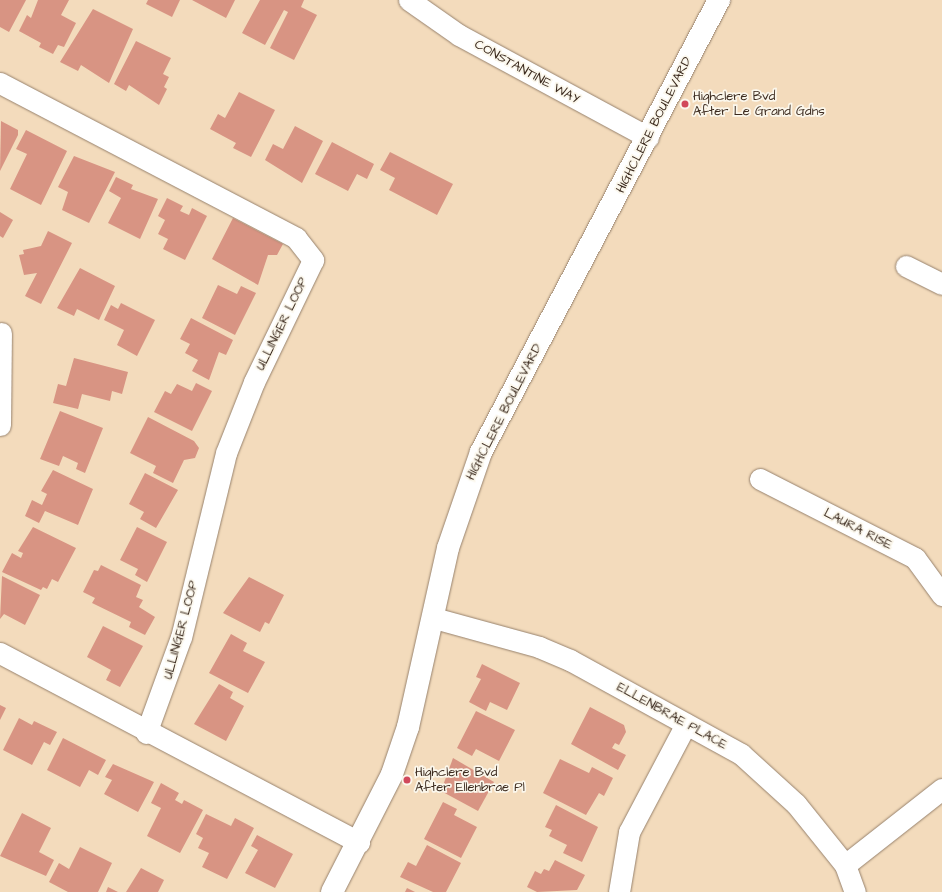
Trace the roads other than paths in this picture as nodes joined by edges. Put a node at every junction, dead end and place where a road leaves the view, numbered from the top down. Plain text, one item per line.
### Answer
1 (409, 0) edge
2 (719, 0) edge
3 (0, 83) edge
4 (648, 137) junction
5 (906, 266) dead end
6 (942, 284) edge
7 (1, 333) dead end
8 (0, 425) edge
9 (760, 479) dead end
10 (942, 594) edge
11 (434, 618) junction
12 (0, 653) edge
13 (686, 724) junction
14 (146, 733) junction
15 (942, 789) edge
16 (359, 842) junction
17 (845, 865) junction
18 (332, 892) edge
19 (620, 892) edge
20 (855, 892) edge

1 - 4 street, CONSTANTINE WAY
2 - 4 street, HIGHCLERE BOULEVARD
3 - 14 street, ULLINGER LOOP
4 - 11 street, HIGHCLERE BOULEVARD
5 - 6 street
7 - 8 street
9 - 10 street, LAURA RISE
11 - 13 street, ELLENBRAE PLACE
11 - 16 street, HIGHCLERE BOULEVARD
12 - 14 street
13 - 17 street, ELLENBRAE PLACE
13 - 19 street
14 - 16 street
15 - 17 street
16 - 18 street, HIGHCLERE BOULEVARD
17 - 20 street, ELLENBRAE PLACE

